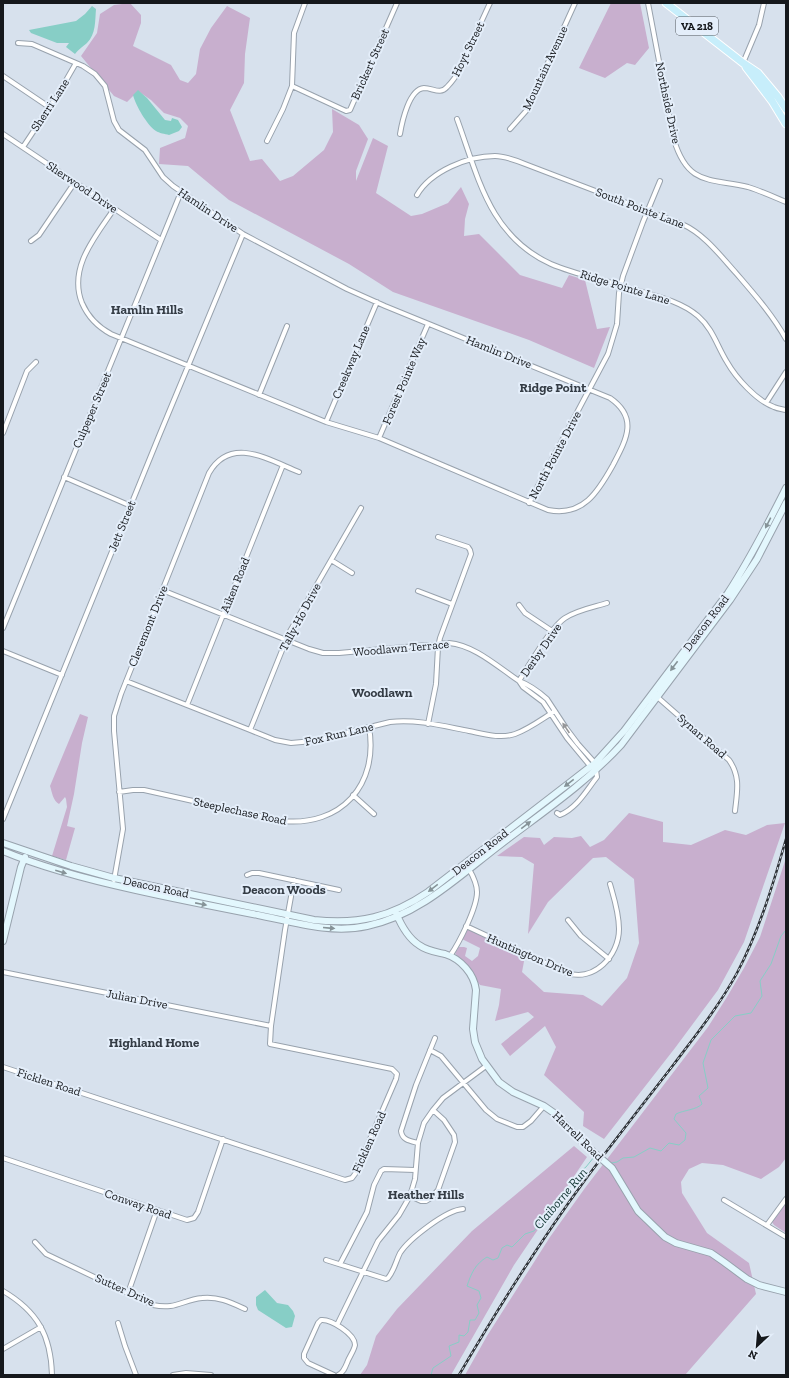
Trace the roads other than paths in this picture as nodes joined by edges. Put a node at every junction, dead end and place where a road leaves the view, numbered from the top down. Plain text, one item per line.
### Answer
1 (305, 3) edge
2 (397, 3) edge
3 (490, 3) edge
4 (575, 3) edge
5 (648, 3) edge
6 (666, 3) edge
7 (764, 3) edge
8 (18, 43) dead end
9 (76, 63) junction
10 (743, 63) junction
11 (3, 76) edge
12 (292, 86) junction
13 (49, 107) junction
14 (786, 109) edge
15 (457, 119) dead end
16 (786, 124) edge
17 (510, 129) dead end
18 (3, 134) edge
19 (400, 134) dead end
20 (267, 141) dead end
21 (22, 147) junction
22 (472, 160) junction
23 (660, 181) dead end
24 (75, 182) junction
25 (181, 192) junction
26 (417, 195) dead end
27 (786, 202) edge
28 (114, 209) junction
29 (648, 210) junction
30 (243, 234) junction
31 (161, 240) junction
32 (31, 241) dead end
33 (620, 286) junction
34 (377, 302) junction
35 (428, 324) junction
36 (287, 326) dead end
37 (121, 339) junction
38 (786, 339) edge
39 (36, 362) dead end
40 (188, 366) junction
41 (786, 372) edge
42 (590, 389) junction
43 (259, 395) junction
44 (766, 403) junction
45 (786, 410) edge
46 (326, 422) junction
47 (3, 433) edge
48 (379, 438) junction
49 (283, 465) junction
50 (299, 472) dead end
51 (64, 477) junction
52 (786, 488) edge
53 (529, 503) junction
54 (786, 503) edge
55 (131, 506) junction
56 (361, 508) dead end
57 (438, 537) dead end
58 (331, 560) junction
59 (352, 573) dead end
60 (162, 590) junction
61 (418, 591) dead end
62 (607, 603) dead end
63 (452, 604) junction
64 (519, 605) dead end
65 (223, 615) junction
66 (3, 628) edge
67 (552, 631) junction
68 (286, 640) junction
69 (438, 643) junction
70 (3, 651) edge
71 (62, 675) junction
72 (126, 681) junction
73 (519, 681) junction
74 (652, 693) junction
75 (658, 697) junction
76 (187, 705) junction
77 (553, 712) junction
78 (428, 724) junction
79 (369, 727) junction
80 (250, 730) junction
81 (594, 766) junction
82 (120, 792) junction
83 (354, 795) junction
84 (735, 811) dead end
85 (557, 813) dead end
86 (374, 814) dead end
87 (3, 819) edge
88 (3, 843) edge
89 (3, 851) edge
90 (27, 852) junction
91 (24, 860) junction
92 (469, 869) junction
93 (247, 875) dead end
94 (294, 880) junction
95 (113, 882) junction
96 (610, 884) dead end
97 (339, 890) dead end
98 (396, 914) junction
99 (288, 918) junction
100 (568, 920) dead end
101 (466, 926) junction
102 (3, 941) edge
103 (450, 956) junction
104 (609, 958) junction
105 (3, 972) edge
106 (271, 1026) junction
107 (435, 1038) dead end
108 (430, 1050) junction
109 (486, 1066) junction
110 (3, 1067) edge
111 (464, 1083) junction
112 (544, 1106) junction
113 (432, 1110) junction
114 (223, 1139) junction
115 (418, 1143) junction
116 (3, 1158) edge
117 (415, 1170) junction
118 (410, 1196) junction
119 (786, 1199) edge
120 (724, 1200) dead end
121 (463, 1209) dead end
122 (157, 1210) junction
123 (767, 1225) junction
124 (786, 1237) edge
125 (35, 1242) dead end
126 (326, 1260) dead end
127 (340, 1264) junction
128 (363, 1272) junction
129 (3, 1291) edge
130 (786, 1292) edge
131 (128, 1293) junction
132 (245, 1309) dead end
133 (118, 1323) dead end
134 (337, 1325) junction
135 (41, 1327) junction
136 (3, 1348) edge
137 (52, 1375) edge
138 (136, 1375) edge
139 (173, 1375) edge
140 (211, 1375) edge
141 (334, 1375) edge
142 (338, 1375) edge

1 - 12 street
2 - 12 street, Brickert Street
3 - 19 street, Hoyt Street
4 - 17 street, Mountain Avenue
5 - 27 street, Northside Drive
6 - 10 main road, VA 218
7 - 10 street
8 - 9 street, Hamlin Drive
9 - 13 street, Sherri Lane
9 - 25 street, Hamlin Drive
10 - 14 main road, VA 218
10 - 16 main road, VA 218
11 - 13 street
12 - 20 street
13 - 21 street, Sherri Lane
15 - 22 street, Ridge Pointe Lane
18 - 21 street, Sherwood Drive
21 - 24 street, Sherwood Drive
22 - 26 street, South Pointe Lane
22 - 29 street, South Pointe Lane
22 - 33 street, Ridge Pointe Lane
23 - 29 street, North Pointe Drive
24 - 28 street, Sherwood Drive
24 - 32 street
25 - 30 street, Hamlin Drive
25 - 31 street, Culpeper Street
28 - 31 street, Sherwood Drive
28 - 37 street, Hamlin Drive
29 - 33 street, North Pointe Drive
29 - 38 street, South Pointe Lane
30 - 34 street, Hamlin Drive
30 - 40 street, Jett Street
31 - 37 street, Culpeper Street
33 - 42 street, North Pointe Drive
33 - 44 street, Ridge Pointe Lane
34 - 35 street, Hamlin Drive
34 - 46 street, Creekway Lane
35 - 42 street, Hamlin Drive
35 - 48 street, Forest Pointe Way
36 - 43 street
37 - 40 street, Hamlin Drive
37 - 51 street, Culpeper Street
39 - 47 street
40 - 43 street, Hamlin Drive
40 - 55 street, Jett Street
41 - 44 street
42 - 53 street, North Pointe Drive
42 - 53 street, Hamlin Drive
43 - 46 street, Hamlin Drive
44 - 45 street, Ridge Pointe Lane
46 - 48 street, Hamlin Drive
48 - 53 street, Hamlin Drive
49 - 50 street, Cleremont Drive
49 - 60 street, Cleremont Drive
49 - 65 street, Aiken Road
51 - 55 street
51 - 66 street, Culpeper Street
52 -> 74 main road, Deacon Road
54 - 75 main road, Deacon Road
55 - 71 street, Jett Street
56 - 58 street, Tally-Ho Drive
57 - 63 street
58 - 59 street
58 - 68 street, Tally-Ho Drive
60 - 65 street, Woodlawn Terrace
60 - 72 street, Cleremont Drive
61 - 63 street
62 - 67 street, Derby Drive
63 - 69 street
64 - 67 street
65 - 68 street, Woodlawn Terrace
65 - 76 street, Aiken Road
67 - 73 street, Derby Drive
68 - 69 street, Woodlawn Terrace
68 - 80 street, Tally-Ho Drive
69 - 73 street, Woodlawn Terrace
69 - 78 street
70 - 71 street
71 - 87 street, Jett Street
72 - 76 street, Fox Run Lane
72 - 82 street, Cleremont Drive
73 - 77 street, Woodlawn Terrace
74 - 75 street, Synan Road
74 - 81 main road, Deacon Road
75 - 81 main road, Deacon Road
75 - 84 street, Synan Road
76 - 80 street, Fox Run Lane
77 - 78 street, Fox Run Lane
77 - 81 street, Woodlawn Terrace
78 - 79 street, Fox Run Lane
79 - 80 street, Fox Run Lane
79 - 83 street, Steeplechase Road
81 - 85 street
92 -> 81 main road, Deacon Road
81 -> 98 main road, Deacon Road
82 - 83 street, Steeplechase Road
82 - 95 street, Cleremont Drive
83 - 86 street
88 - 90 main road, Deacon Road
89 - 91 main road, Deacon Road
90 - 91 main road
90 - 95 main road, Deacon Road
91 -> 95 main road, Deacon Road
91 - 102 main road
92 - 98 main road, Deacon Road
92 - 101 street
93 - 94 street
94 - 97 street
94 - 99 street, Ficklen Road
95 - 99 main road, Deacon Road
96 - 104 street, Huntington Drive
98 - 99 main road, Deacon Road
98 - 103 main road, Harrell Road
99 - 106 street, Ficklen Road
100 - 104 street
101 - 103 street
101 - 104 street, Huntington Drive
103 - 109 main road, Harrell Road
105 - 106 street, Julian Drive
106 - 114 street, Ficklen Road
107 - 108 street
108 - 111 street
108 - 115 street
109 - 111 street
109 - 112 main road, Harrell Road
110 - 114 street, Ficklen Road
111 - 112 street
111 - 113 street
112 - 130 main road, Harrell Road
113 - 115 street
113 - 118 street
114 - 122 street, Conway Road
115 - 117 street
116 - 122 street, Conway Road
117 - 118 street
117 - 127 street
118 - 128 street
119 - 123 street
120 - 123 street
121 - 128 street
122 - 131 street
123 - 124 street
125 - 131 street, Sutter Drive
126 - 127 street
127 - 128 street
128 - 134 street
129 - 135 street
131 - 132 street, Sutter Drive
133 - 138 street
134 - 141 street
134 - 142 street
135 - 136 street
135 - 137 street
139 - 140 street

